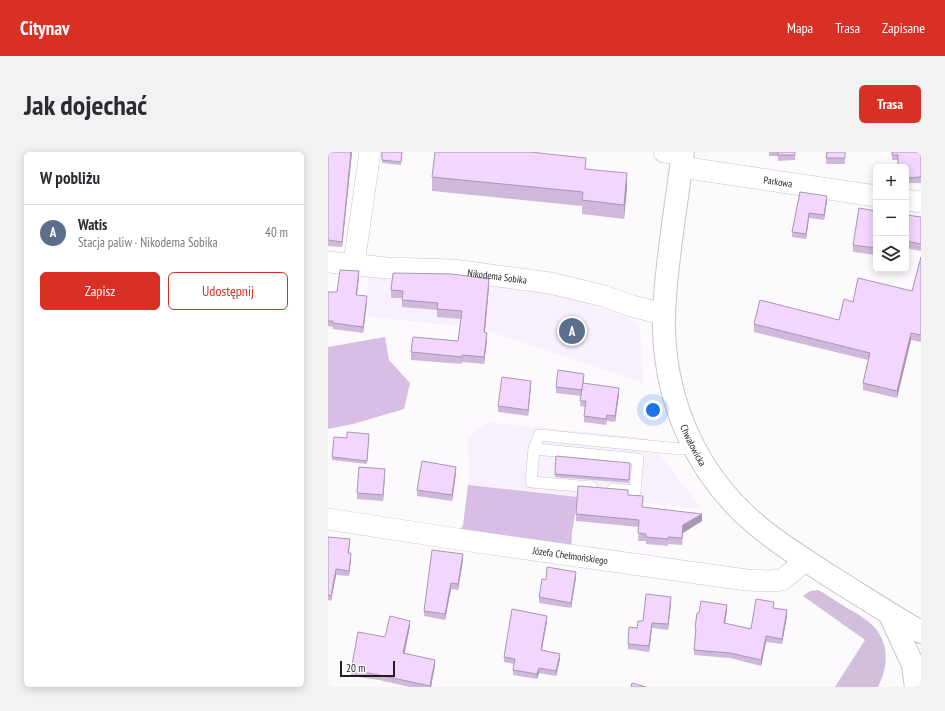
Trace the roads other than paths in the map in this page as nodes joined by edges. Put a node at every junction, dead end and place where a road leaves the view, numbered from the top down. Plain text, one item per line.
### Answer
1 (370, 152) edge
2 (677, 156) edge
3 (873, 195) edge
4 (909, 200) edge
5 (921, 202) edge
6 (328, 262) edge
7 (354, 264) junction
8 (663, 314) junction
9 (650, 446) junction
10 (693, 447) junction
11 (534, 449) junction
12 (638, 459) junction
13 (328, 519) edge
14 (806, 560) junction
15 (890, 615) junction
16 (921, 632) edge
17 (916, 687) edge

1 - 7 street
2 - 3 street, Parkowa
2 - 8 main road, Chwałowicka
4 - 5 street
6 - 7 street, Nikodema Sobika
7 - 8 street, Nikodema Sobika
8 - 10 main road, Chwałowicka
9 - 10 lane
9 - 11 lane
9 - 12 lane
10 - 14 main road, Chwałowicka
11 - 12 lane
11 - 12 lane
13 - 14 street, Józefa Chełmońskiego
14 - 15 main road, Chwałowicka
15 - 16 main road, Chwałowicka
15 - 17 main road

